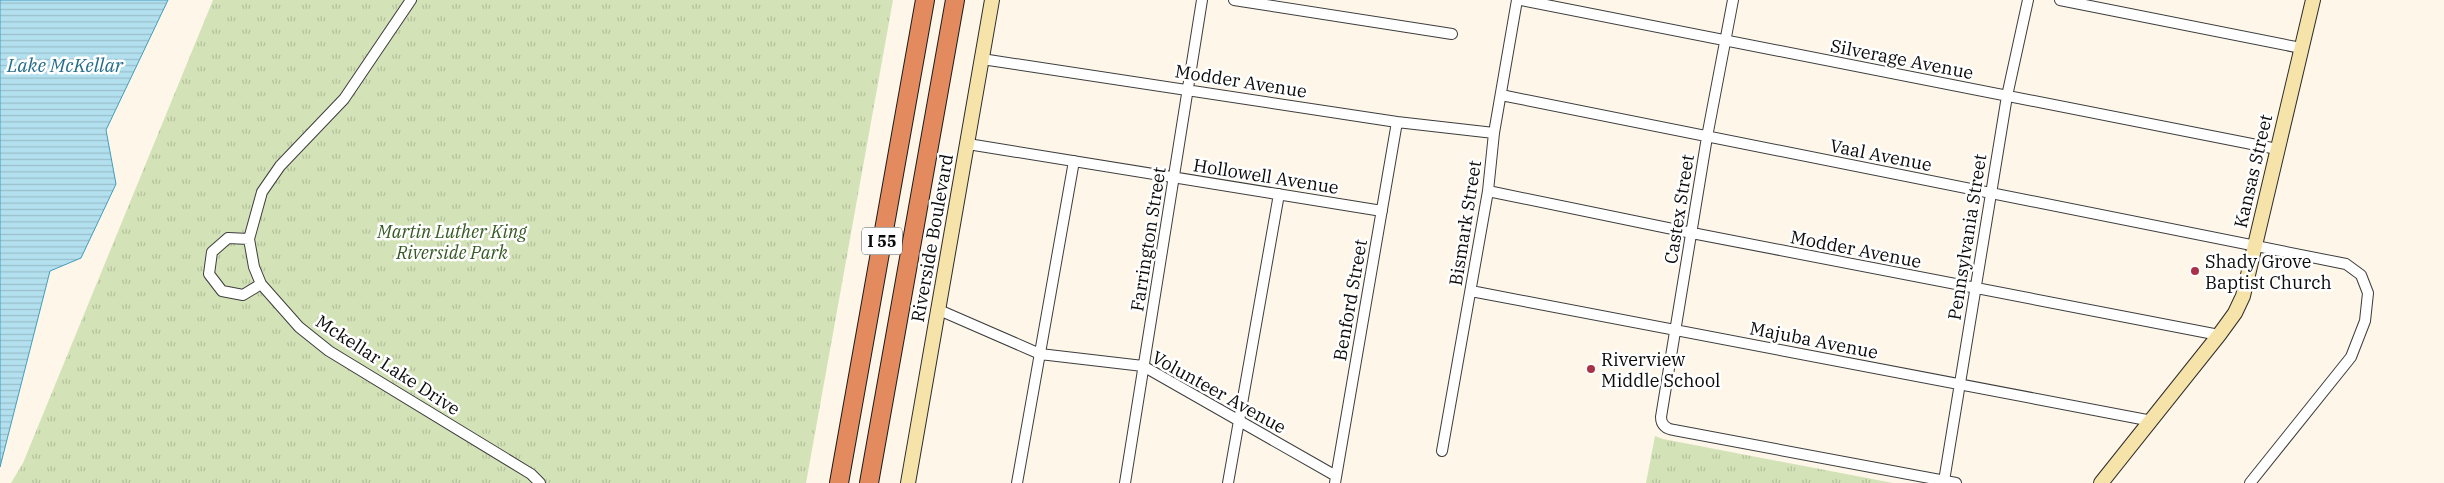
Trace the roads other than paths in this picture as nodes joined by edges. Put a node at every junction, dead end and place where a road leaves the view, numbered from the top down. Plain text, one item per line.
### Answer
1 (411, 0) edge
2 (926, 0) edge
3 (955, 0) edge
4 (992, 0) edge
5 (1202, 0) edge
6 (1234, 0) edge
7 (1517, 0) edge
8 (1521, 0) edge
9 (1733, 0) edge
10 (2028, 0) edge
11 (2060, 0) edge
12 (2313, 0) edge
13 (1452, 34) dead end
14 (1724, 40) junction
15 (2301, 48) junction
16 (982, 58) junction
17 (1188, 89) junction
18 (1501, 95) junction
19 (2007, 96) junction
20 (1397, 122) junction
21 (1494, 133) junction
22 (1707, 137) junction
23 (968, 144) junction
24 (2277, 149) junction
25 (1074, 161) junction
26 (1174, 177) junction
27 (1488, 191) junction
28 (1990, 192) junction
29 (1279, 194) junction
30 (1382, 211) junction
31 (1692, 233) junction
32 (249, 239) junction
33 (2255, 244) junction
34 (261, 284) junction
35 (1975, 288) junction
36 (1471, 291) junction
37 (939, 310) junction
38 (1676, 329) junction
39 (2219, 335) junction
40 (1040, 354) junction
41 (1143, 366) junction
42 (1959, 385) junction
43 (1239, 421) junction
44 (2152, 421) junction
45 (1442, 451) dead end
46 (1336, 480) edge
47 (1944, 481) junction
48 (540, 483) edge
49 (839, 483) edge
50 (869, 483) edge
51 (908, 483) edge
52 (1017, 483) edge
53 (1125, 483) edge
54 (1228, 483) edge
55 (1956, 483) edge
56 (2101, 483) edge
57 (2250, 483) edge

1 - 32 street, Mckellar Lake Drive
2 - 49 highway, I 55
3 - 50 highway, I 55
4 - 16 street, Riverside Boulevard
5 - 17 street, Farrington Street
6 - 13 street
7 - 18 street, Bismark Street
8 - 14 street, Silverage Avenue
9 - 14 street, Castex Street
10 - 19 street, Pennsylvania Street
11 - 15 street
12 - 15 street, Kansas Street
14 - 19 street, Silverage Avenue
14 - 22 street, Castex Street
15 - 24 street, Kansas Street
16 - 17 street, Modder Avenue
16 - 23 street, Riverside Boulevard
17 - 20 street, Modder Avenue
17 - 26 street, Farrington Street
18 - 21 street, Bismark Street
18 - 22 street, Vaal Avenue
19 - 24 street, Silverage Avenue
19 - 28 street, Pennsylvania Street
20 - 21 street, Modder Avenue
20 - 30 street, Benford Street
21 - 27 street, Bismark Street
22 - 28 street, Vaal Avenue
22 - 31 street, Castex Street
23 - 25 street, Hollowell Avenue
23 - 37 street, Riverside Boulevard
24 - 33 street, Kansas Street
25 - 26 street, Hollowell Avenue
25 - 40 street
26 - 29 street, Hollowell Avenue
26 - 41 street, Farrington Street
27 - 31 street, Modder Avenue
27 - 36 street, Bismark Street
28 - 33 street, Vaal Avenue
28 - 35 street, Pennsylvania Street
29 - 30 street, Hollowell Avenue
29 - 43 street
30 - 46 street, Benford Street
31 - 35 street, Modder Avenue
31 - 38 street, Castex Street
32 - 34 street, Mckellar Lake Drive
32 - 34 street
33 - 39 street, Kansas Street
33 - 57 street, Vaal Avenue
34 - 48 street, Mckellar Lake Drive
35 - 39 street, Modder Avenue
35 - 42 street, Pennsylvania Street
36 - 38 street, Majuba Avenue
36 - 45 street, Bismark Street
37 - 40 street, Volunteer Avenue
37 - 51 street, Riverside Boulevard
38 - 42 street, Majuba Avenue
38 - 47 street, Castex Street
39 - 44 street, Kansas Street
40 - 41 street, Volunteer Avenue
40 - 52 street
41 - 43 street, Volunteer Avenue
41 - 53 street, Farrington Street
42 - 44 street, Majuba Avenue
42 - 47 street, Pennsylvania Street
43 - 46 street, Volunteer Avenue
43 - 54 street
44 - 56 street, Kansas Street
47 - 55 street

